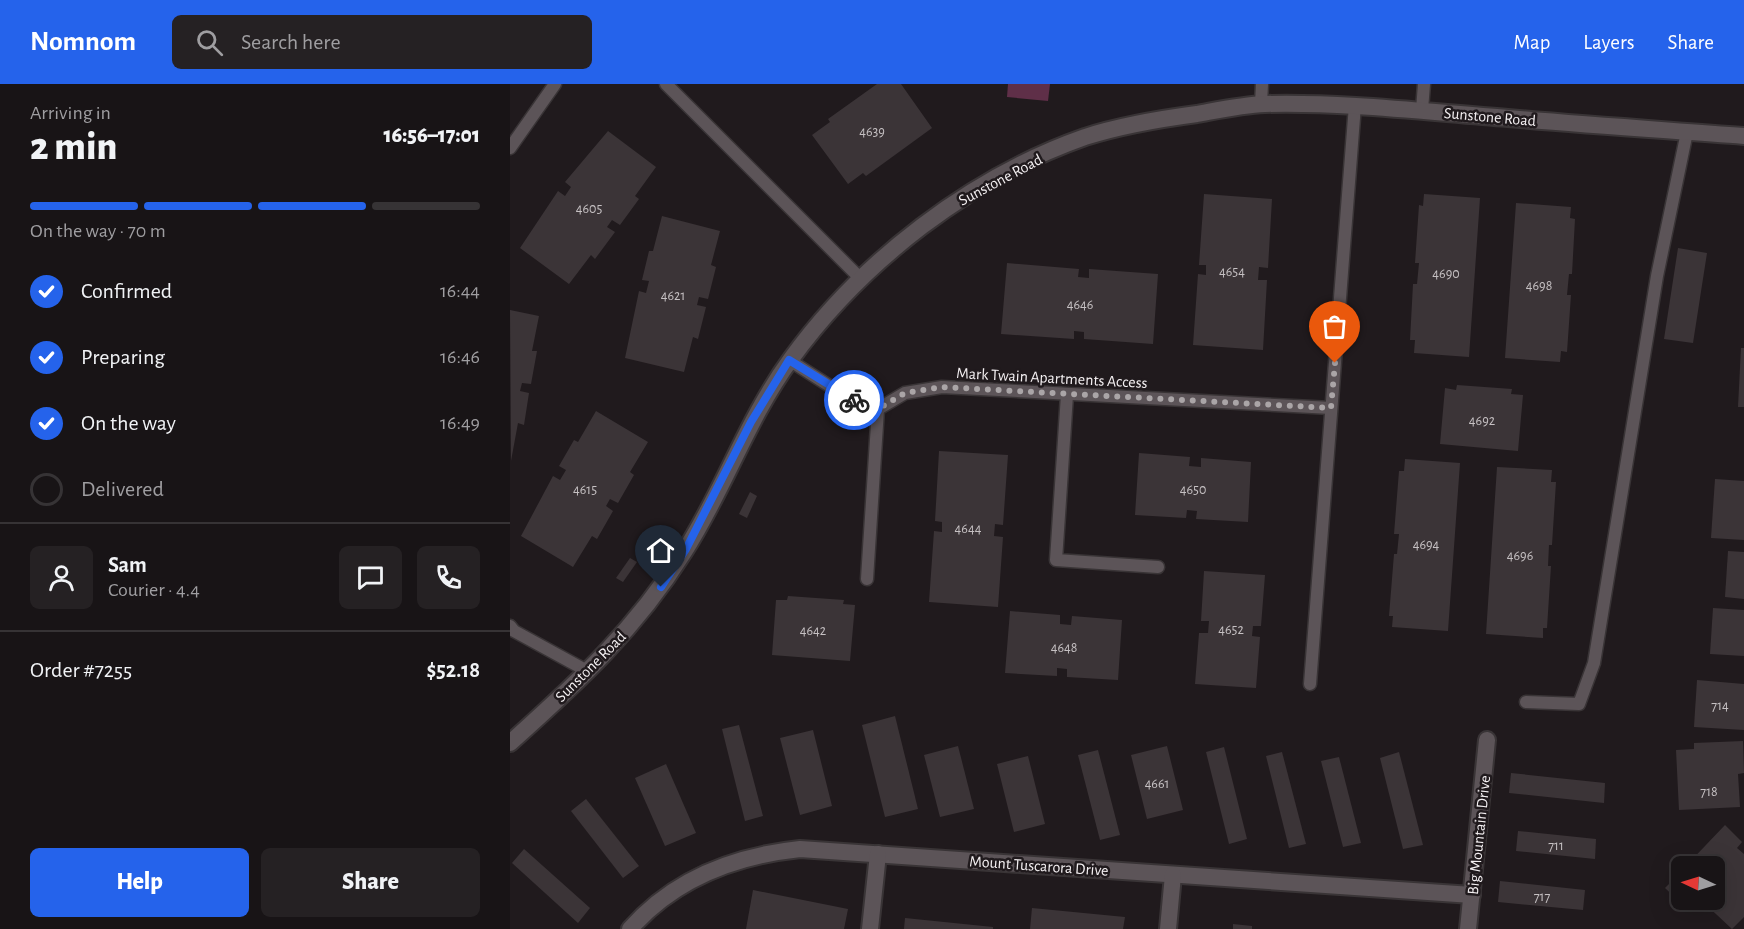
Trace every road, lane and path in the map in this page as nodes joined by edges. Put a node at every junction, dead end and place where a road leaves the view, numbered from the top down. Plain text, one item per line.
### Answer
1 (555, 84) edge
2 (666, 84) edge
3 (1262, 84) edge
4 (1424, 84) edge
5 (1261, 104) junction
6 (1355, 105) junction
7 (1422, 110) junction
8 (1687, 132) junction
9 (1744, 136) edge
10 (510, 148) edge
11 (861, 279) junction
12 (789, 360) junction
13 (1067, 395) junction
14 (1331, 408) junction
15 (878, 409) junction
16 (1158, 567) dead end
17 (867, 579) dead end
18 (510, 626) edge
19 (590, 672) junction
20 (1310, 684) dead end
21 (1526, 702) dead end
22 (511, 738) edge
23 (1487, 740) dead end
24 (878, 854) junction
25 (1173, 875) junction
26 (1472, 895) junction
27 (630, 929) edge
28 (870, 929) edge
29 (1167, 929) edge
30 (1468, 929) edge

1 - 10 lane
2 - 11 lane
3 - 5 lane
4 - 7 lane
5 - 6 street, Sunstone Road
5 - 11 street, Sunstone Road
6 - 7 street, Sunstone Road
6 - 14 lane
7 - 8 street, Sunstone Road
8 - 9 street, Sunstone Road
8 - 21 lane
11 - 12 street, Sunstone Road
12 - 15 lane
12 - 19 street, Sunstone Road
13 - 14 lane, Mark Twain Apartments Access
13 - 15 lane, Mark Twain Apartments Access
13 - 16 lane
14 - 20 lane
15 - 17 lane
18 - 19 lane
19 - 22 street, Sunstone Road
23 - 26 street, Big Mountain Drive
24 - 25 street, Mount Tuscarora Drive
24 - 27 street, Mount Tuscarora Drive
24 - 28 street
25 - 26 street, Mount Tuscarora Drive
25 - 29 street
26 - 30 street, Big Mountain Drive

